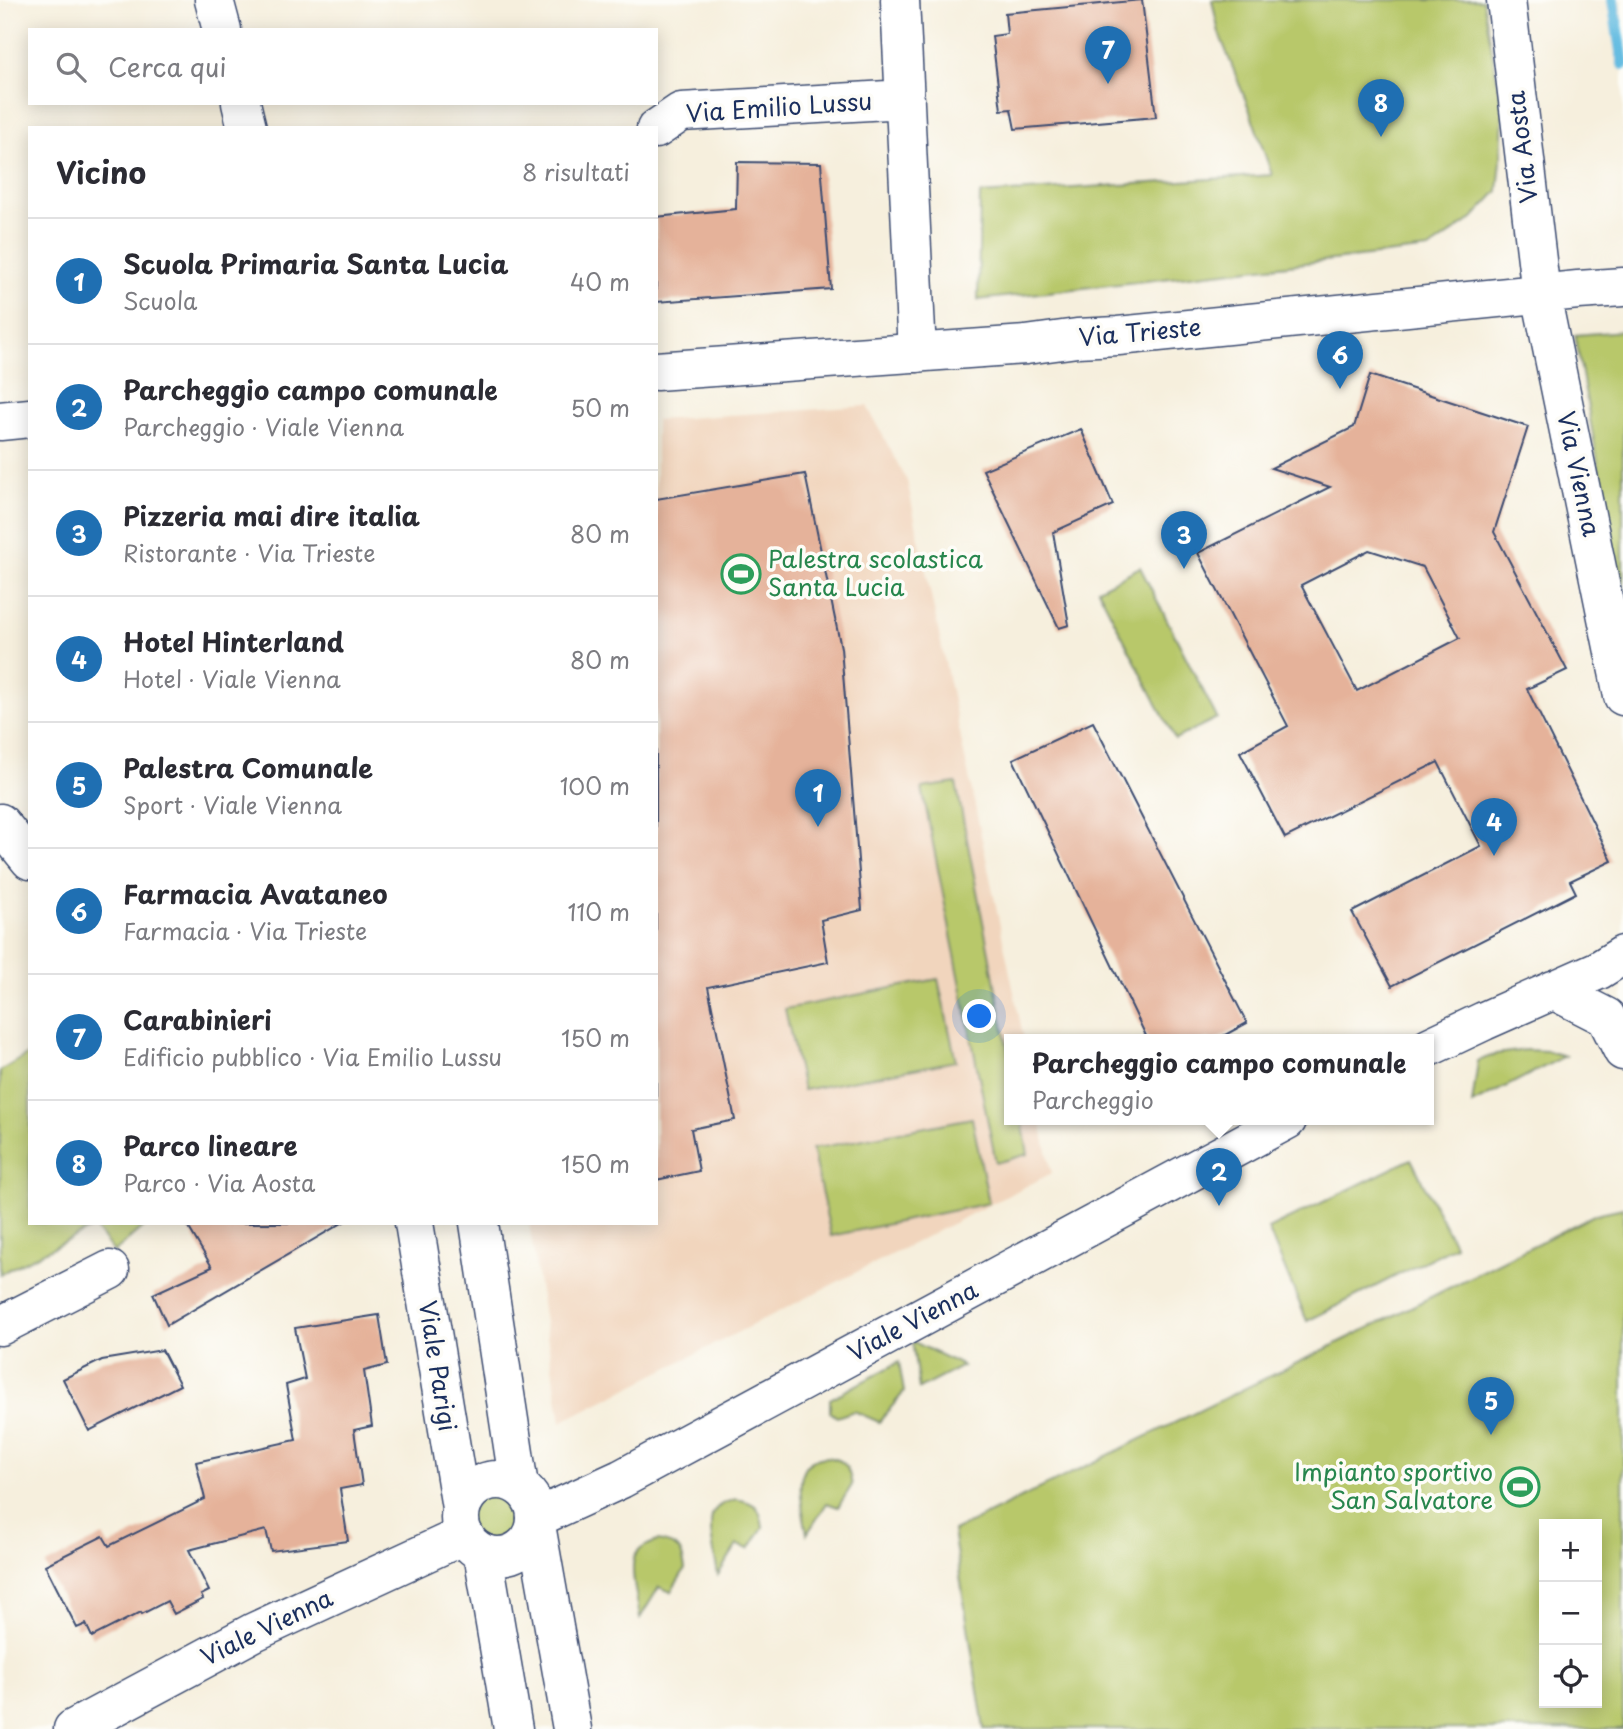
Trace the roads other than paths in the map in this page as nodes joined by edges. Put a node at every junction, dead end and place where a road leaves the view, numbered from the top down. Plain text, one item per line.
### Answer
1 (214, 0) edge
2 (900, 0) edge
3 (1506, 0) edge
4 (221, 28) edge
5 (905, 99) junction
6 (241, 105) edge
7 (247, 126) edge
8 (658, 128) edge
9 (1623, 287) edge
10 (1559, 292) junction
11 (917, 353) junction
12 (658, 372) edge
13 (28, 418) edge
14 (0, 421) edge
15 (1623, 696) edge
16 (0, 823) edge
17 (28, 858) edge
18 (1611, 962) edge
19 (1553, 990) junction
20 (1434, 1045) edge
21 (1623, 1051) edge
22 (1278, 1125) edge
23 (414, 1225) edge
24 (479, 1225) edge
25 (110, 1270) dead end
26 (0, 1326) edge
27 (530, 1510) junction
28 (470, 1533) junction
29 (73, 1729) edge
30 (513, 1729) edge
31 (572, 1729) edge

1 - 4 street
2 - 5 street, Via Emilio Lussu
3 - 10 street, Via Aosta
5 - 8 street, Via Emilio Lussu
5 - 11 street, Via Emilio Lussu
6 - 7 street
9 - 10 street, Via Trieste
10 - 11 street, Via Trieste
10 - 15 street, Via Vienna
11 - 12 street, Via Trieste
13 - 14 street
16 - 17 street
18 - 19 street
19 - 20 street
19 - 21 street
22 - 27 street, Viale Vienna
23 - 28 street, Viale Parigi
24 - 27 street
25 - 26 street
27 - 28 street
27 - 28 street
27 - 31 street
28 - 29 street, Viale Vienna
28 - 30 street, Viale Parigi

